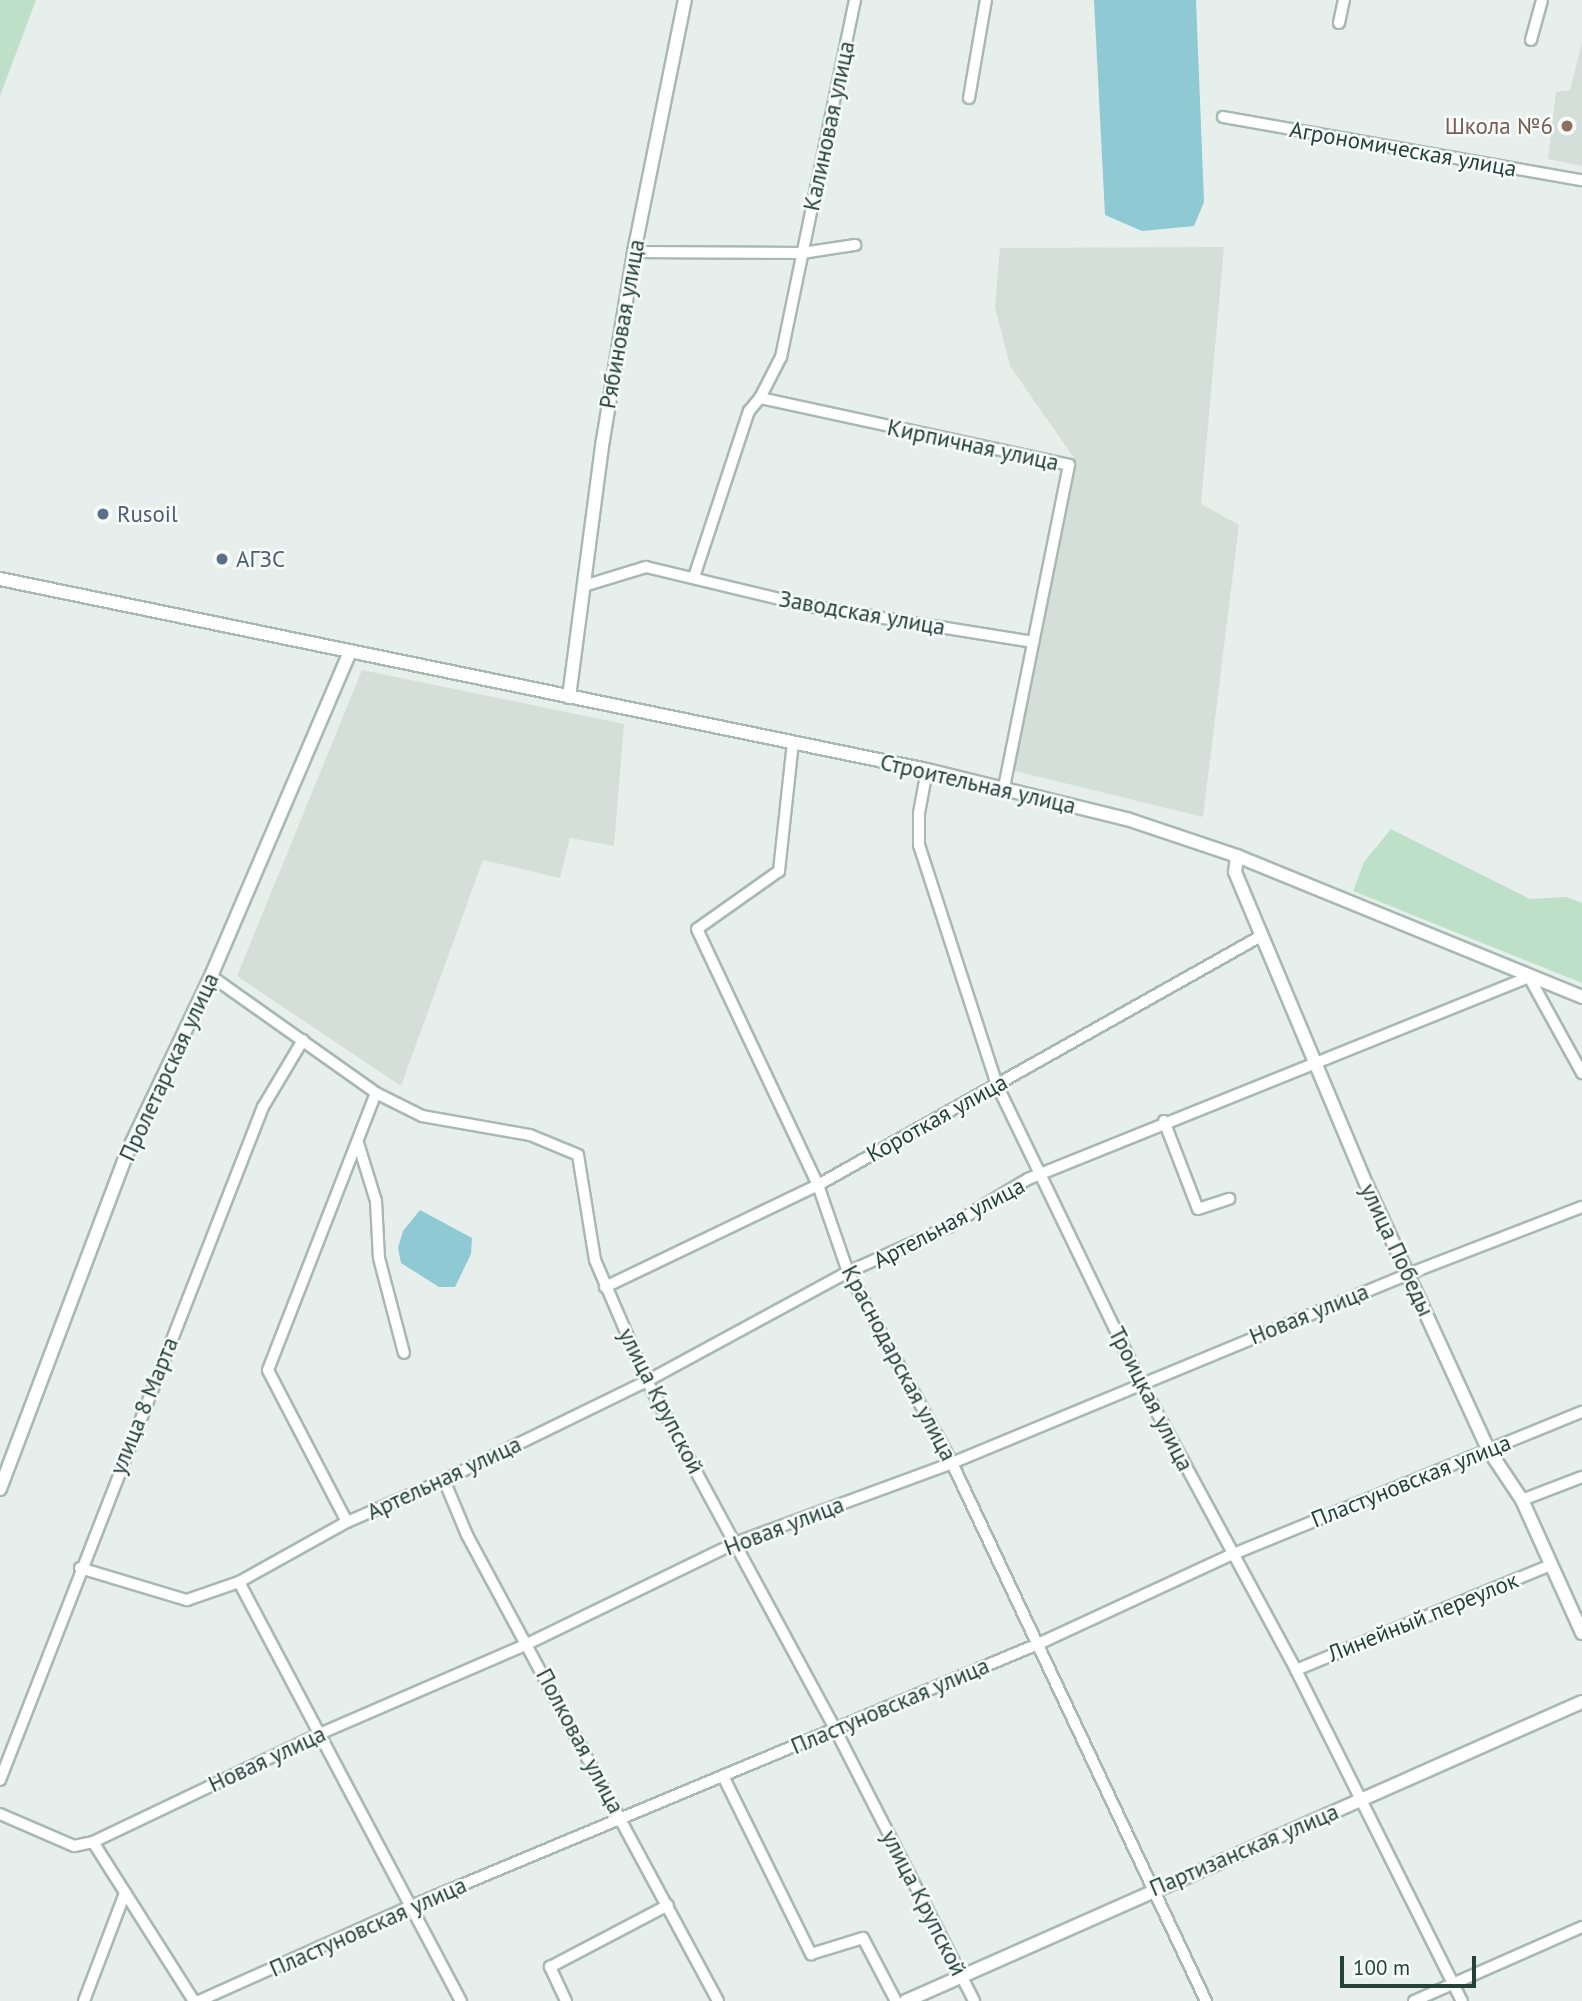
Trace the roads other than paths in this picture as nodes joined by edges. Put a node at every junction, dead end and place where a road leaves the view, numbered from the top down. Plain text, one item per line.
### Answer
1 (685, 0) edge
2 (855, 0) edge
3 (986, 0) edge
4 (1344, 0) edge
5 (1542, 0) edge
6 (1339, 23) dead end
7 (1531, 40) dead end
8 (969, 98) dead end
9 (1223, 117) dead end
10 (1582, 180) edge
11 (855, 245) dead end
12 (634, 252) junction
13 (802, 253) junction
14 (760, 398) junction
15 (694, 576) junction
16 (0, 579) edge
17 (587, 585) junction
18 (1033, 642) junction
19 (350, 650) junction
20 (569, 697) junction
21 (793, 742) junction
22 (927, 770) junction
23 (1004, 788) junction
24 (1237, 856) junction
25 (1261, 936) junction
26 (211, 976) junction
27 (1529, 977) junction
28 (1582, 997) edge
29 (303, 1040) junction
30 (1315, 1061) junction
31 (1582, 1073) edge
32 (997, 1085) junction
33 (376, 1093) junction
34 (1164, 1121) junction
35 (358, 1142) junction
36 (1041, 1177) junction
37 (818, 1185) junction
38 (1229, 1199) dead end
39 (1582, 1208) edge
40 (848, 1272) junction
41 (1408, 1274) junction
42 (605, 1287) junction
43 (404, 1353) dead end
44 (647, 1381) junction
45 (1142, 1383) junction
46 (1582, 1412) edge
47 (1488, 1449) junction
48 (952, 1463) junction
49 (1582, 1477) edge
50 (444, 1480) junction
51 (0, 1489) edge
52 (1522, 1500) junction
53 (347, 1522) junction
54 (735, 1543) junction
55 (1231, 1555) junction
56 (1551, 1564) junction
57 (80, 1568) junction
58 (239, 1582) junction
59 (1582, 1633) edge
60 (527, 1644) junction
61 (1038, 1644) junction
62 (1296, 1670) junction
63 (1582, 1702) edge
64 (835, 1729) junction
65 (317, 1735) junction
66 (723, 1776) junction
67 (0, 1780) edge
68 (1361, 1799) junction
69 (0, 1814) edge
70 (622, 1819) junction
71 (93, 1842) junction
72 (1152, 1890) junction
73 (125, 1893) junction
74 (668, 1905) junction
75 (409, 1907) junction
76 (1582, 1927) edge
77 (962, 1977) junction
78 (1454, 1984) junction
79 (84, 2001) edge
80 (197, 2001) edge
81 (461, 2001) edge
82 (566, 2001) edge
83 (718, 2001) edge
84 (896, 2001) edge
85 (906, 2001) edge
86 (974, 2001) edge
87 (1206, 2001) edge
88 (1414, 2001) edge
89 (1462, 2001) edge

1 - 12 street, Рябиновая улица
2 - 13 street, Калиновая улица
3 - 8 street
4 - 6 street
5 - 7 street
9 - 10 street, Агрономическая улица
11 - 13 street
12 - 13 street
12 - 17 street, Рябиновая улица
13 - 14 street, Калиновая улица
14 - 15 street, Калиновая улица
14 - 18 street, Кирпичная улица
15 - 17 street, Заводская улица
15 - 18 street, Заводская улица
16 - 19 street, Строительная улица
17 - 20 street, Рябиновая улица
18 - 23 street, Кирпичная улица
19 - 20 street, Строительная улица
19 - 26 street, Пролетарская улица
20 - 21 street, Строительная улица
21 - 22 street, Строительная улица
21 - 37 street, Краснодарская улица
22 - 23 street, Строительная улица
22 - 32 street, Троицкая улица
23 - 24 street, Строительная улица
24 - 25 street, улица Победы
24 - 27 street, Строительная улица
25 - 30 street, улица Победы
25 - 32 street, Короткая улица
26 - 29 street, улица Крупской
26 - 51 street, Пролетарская улица
27 - 28 street, Строительная улица
27 - 30 street, Артельная улица
27 - 31 street
29 - 33 street, улица Крупской
29 - 57 street, улица 8 Марта
30 - 34 street, Артельная улица
30 - 41 street, улица Победы
32 - 36 street, Троицкая улица
32 - 37 street, Короткая улица
33 - 35 street, Артельная улица
33 - 42 street, улица Крупской
34 - 36 street, Артельная улица
34 - 38 street
35 - 43 street
35 - 53 street, Артельная улица
36 - 40 street, Артельная улица
36 - 45 street, Троицкая улица
37 - 40 street, Краснодарская улица
37 - 42 street, Короткая улица
39 - 41 street, Новая улица
40 - 44 street, Артельная улица
40 - 48 street, Краснодарская улица
41 - 45 street, Новая улица
41 - 47 street, улица Победы
42 - 44 street, улица Крупской
44 - 50 street, Артельная улица
44 - 54 street, улица Крупской
45 - 48 street, Новая улица
45 - 55 street, Троицкая улица
46 - 47 street, Пластуновская улица
47 - 52 street, улица Победы
47 - 55 street, Пластуновская улица
48 - 54 street, Новая улица
48 - 61 street, Краснодарская улица
49 - 52 street
50 - 53 street, Артельная улица
50 - 60 street, Полковая улица
52 - 56 street, улица Победы
53 - 58 street, Артельная улица
54 - 60 street, Новая улица
54 - 64 street, улица Крупской
55 - 61 street, Пластуновская улица
55 - 62 street, Троицкая улица
56 - 59 street, улица Победы
56 - 62 street, Линейный переулок
57 - 58 street, Артельная улица
57 - 67 street, улица 8 Марта
58 - 65 street
60 - 65 street, Новая улица
60 - 70 street, Полковая улица
61 - 64 street, Пластуновская улица
61 - 72 street, Краснодарская улица
62 - 68 street, Троицкая улица
63 - 68 street, Партизанская улица
64 - 66 street, Пластуновская улица
64 - 77 street, улица Крупской
65 - 71 street, Новая улица
65 - 75 street
66 - 70 street, Пластуновская улица
66 - 84 street
68 - 72 street, Партизанская улица
68 - 78 street, Троицкая улица
69 - 71 street, Новая улица
70 - 74 street, Полковая улица
70 - 75 street, Пластуновская улица
71 - 73 street
72 - 77 street, Партизанская улица
72 - 87 street, Краснодарская улица
73 - 79 street
73 - 80 street
74 - 82 street
74 - 83 street, Полковая улица
75 - 80 street, Пластуновская улица
75 - 81 street
76 - 78 street
77 - 85 street, Партизанская улица
77 - 86 street, улица Крупской
78 - 88 street
78 - 89 street, Троицкая улица

